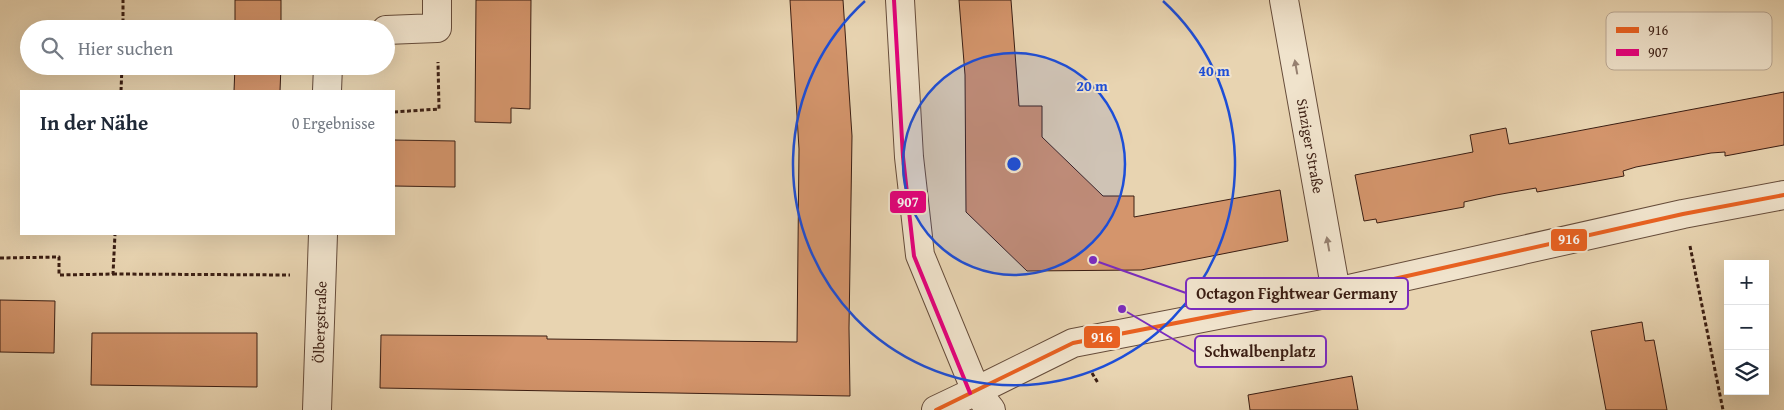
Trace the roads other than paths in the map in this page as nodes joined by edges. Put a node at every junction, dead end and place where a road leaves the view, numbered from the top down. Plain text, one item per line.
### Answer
1 (437, 0) edge
2 (900, 0) edge
3 (1284, 0) edge
4 (395, 30) edge
5 (328, 75) edge
6 (327, 90) edge
7 (1784, 195) edge
8 (323, 235) edge
9 (1336, 292) junction
10 (984, 400) edge
11 (317, 410) edge
12 (936, 410) edge

1 - 4 street
2 - 10 street
9 -> 3 street, Sinziger Straße
5 - 6 street
7 - 9 street
8 - 11 street, Ölbergstraße
9 - 10 street
10 - 12 street

